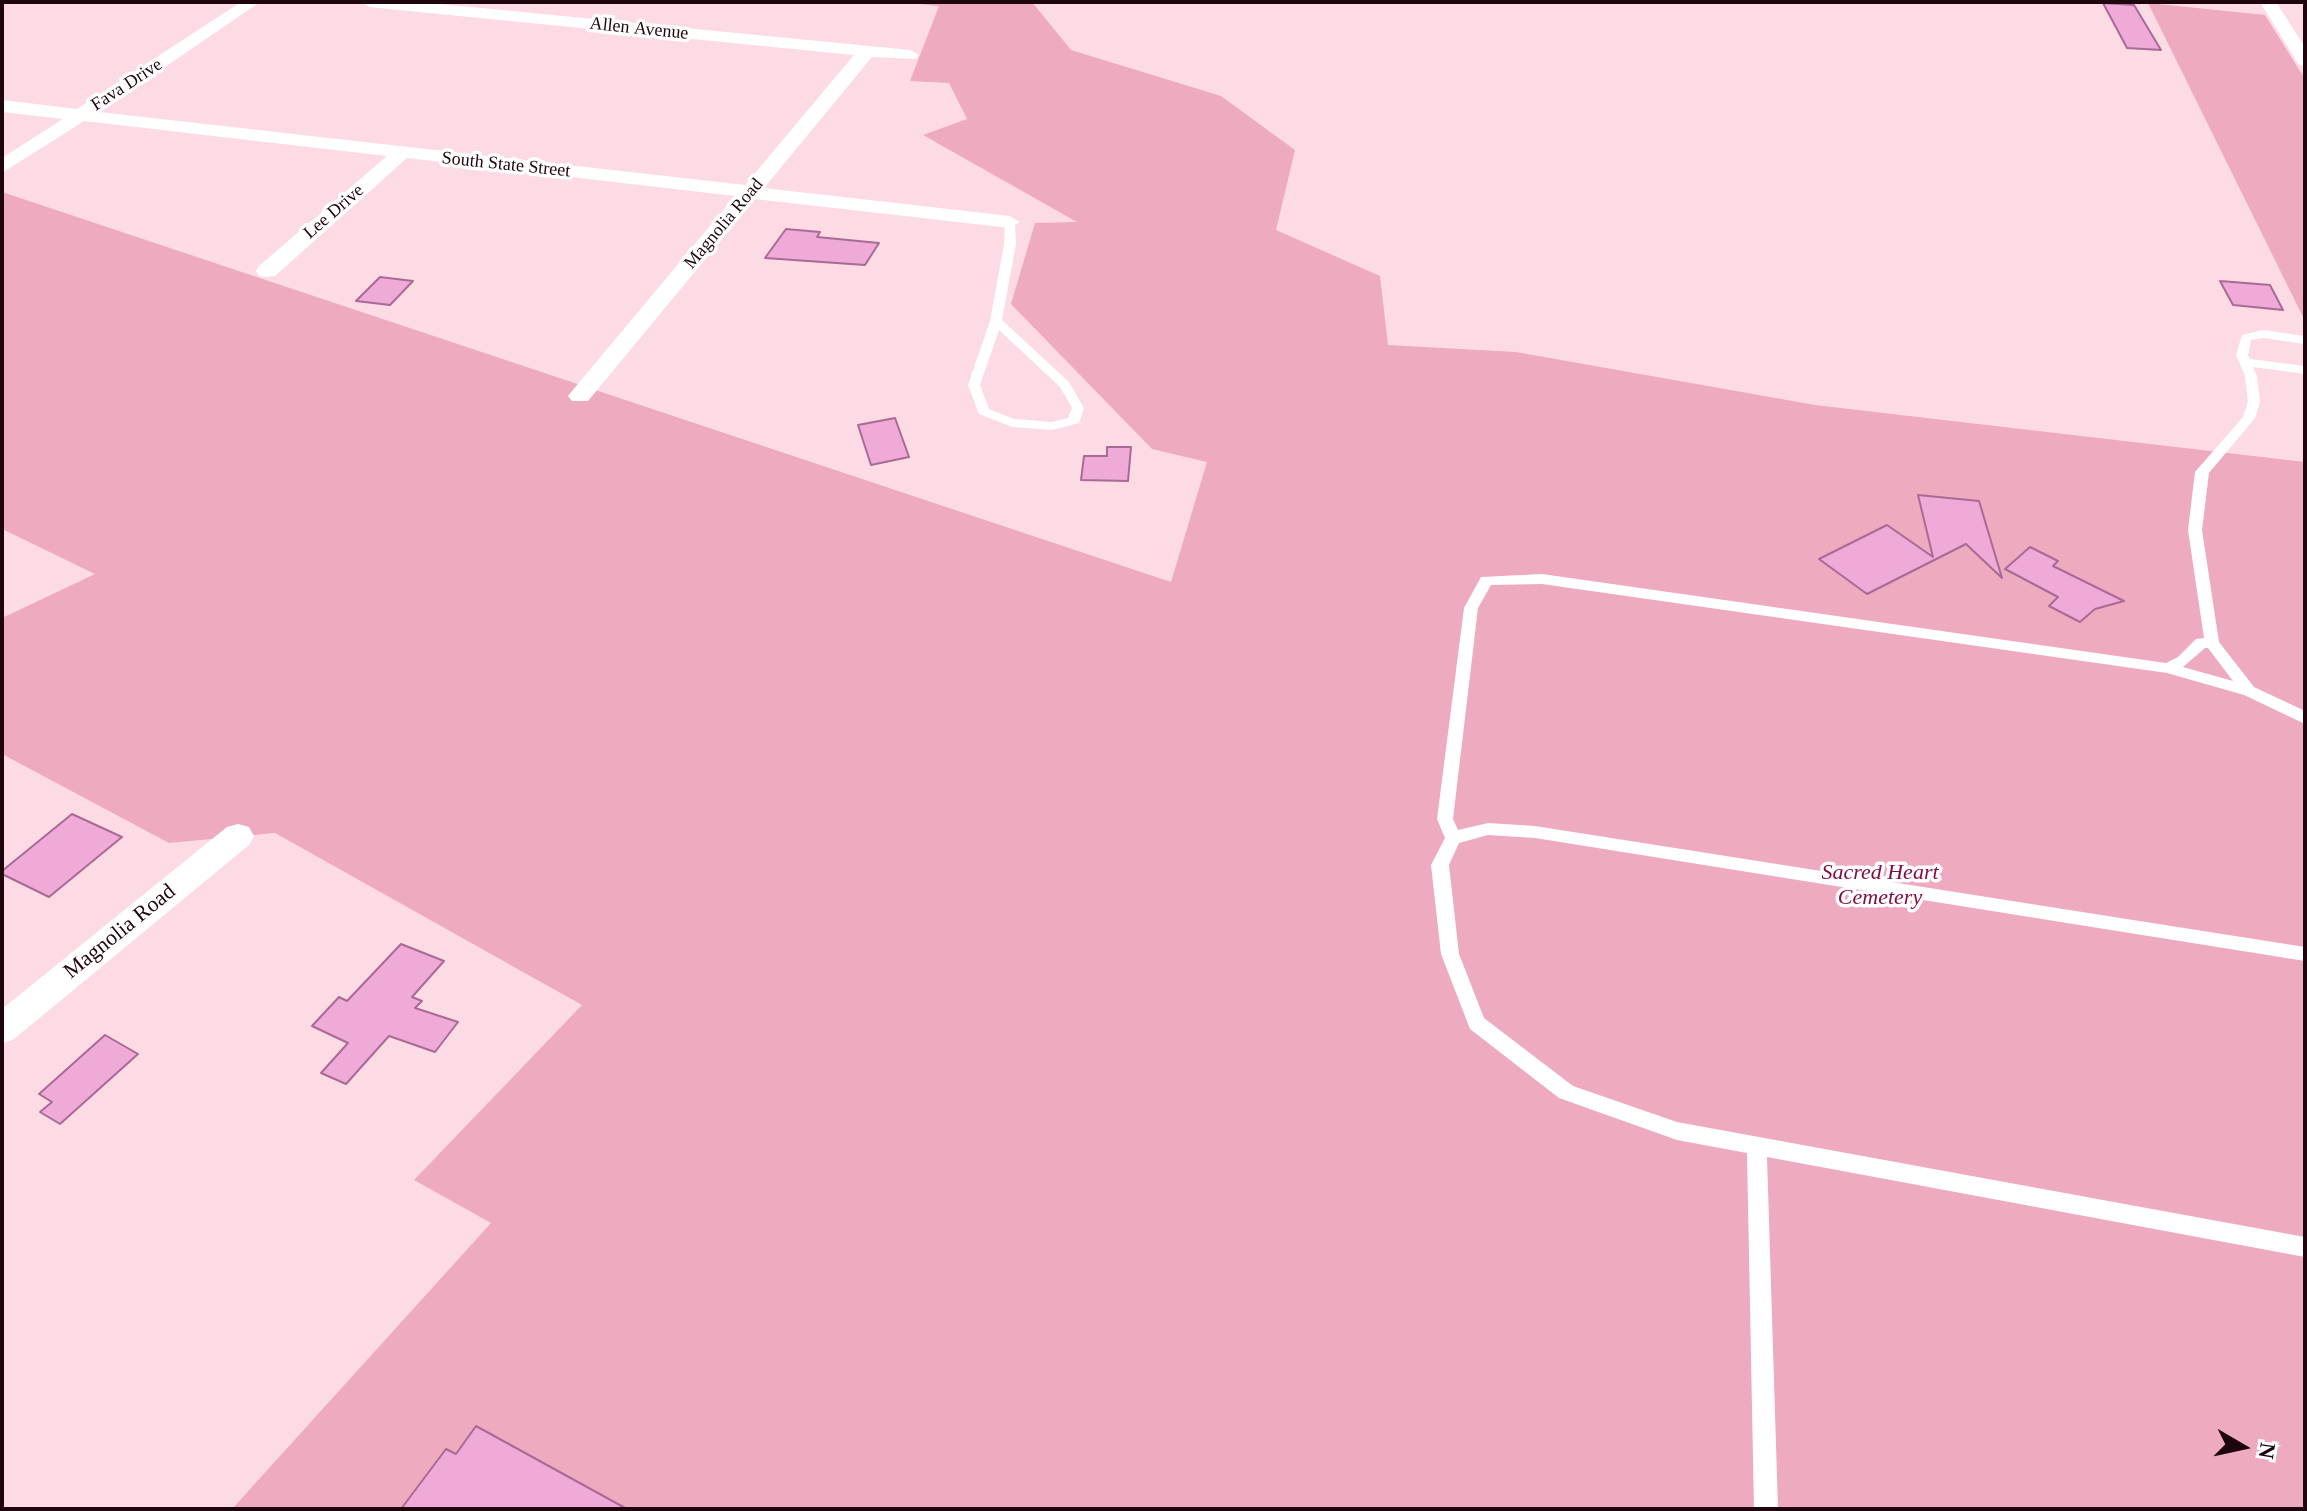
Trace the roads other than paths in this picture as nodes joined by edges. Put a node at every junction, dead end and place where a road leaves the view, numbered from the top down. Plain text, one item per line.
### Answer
1 (252, 2) edge
2 (369, 2) edge
3 (2268, 2) edge
4 (867, 51) junction
5 (910, 55) dead end
6 (2305, 61) edge
7 (2, 106) edge
8 (78, 117) junction
9 (401, 154) junction
10 (2, 167) edge
11 (751, 192) junction
12 (1010, 222) joint
13 (267, 271) dead end
14 (996, 321) junction
15 (2305, 340) edge
16 (2245, 362) junction
17 (2305, 370) edge
18 (580, 396) dead end
19 (2212, 643) junction
20 (2167, 668) junction
21 (2249, 691) junction
22 (2305, 718) edge
23 (238, 836) dead end
24 (1453, 838) junction
25 (2305, 954) edge
26 (2, 1029) edge
27 (1757, 1146) junction
28 (2305, 1247) edge
29 (1766, 1509) edge

1 - 8 street, Fava Drive
2 - 4 street, Allen Avenue
3 - 6 street
4 - 5 street, Allen Avenue
4 - 11 street, Magnolia Road
7 - 8 street, South State Street
8 - 9 street, South State Street
8 - 10 street, Fava Drive
9 - 11 street, South State Street
9 - 13 street, Lee Drive
11 - 12 street, South State Street
11 - 18 street, Magnolia Road
12 - 14 lane
14 - 14 lane
15 - 16 lane
16 - 17 lane
16 - 19 lane
19 - 20 lane
19 - 21 lane
20 - 21 lane
20 - 24 lane
21 - 22 lane
23 - 26 street, Magnolia Road
24 - 25 lane
24 - 27 lane
27 - 28 lane
27 - 29 lane

